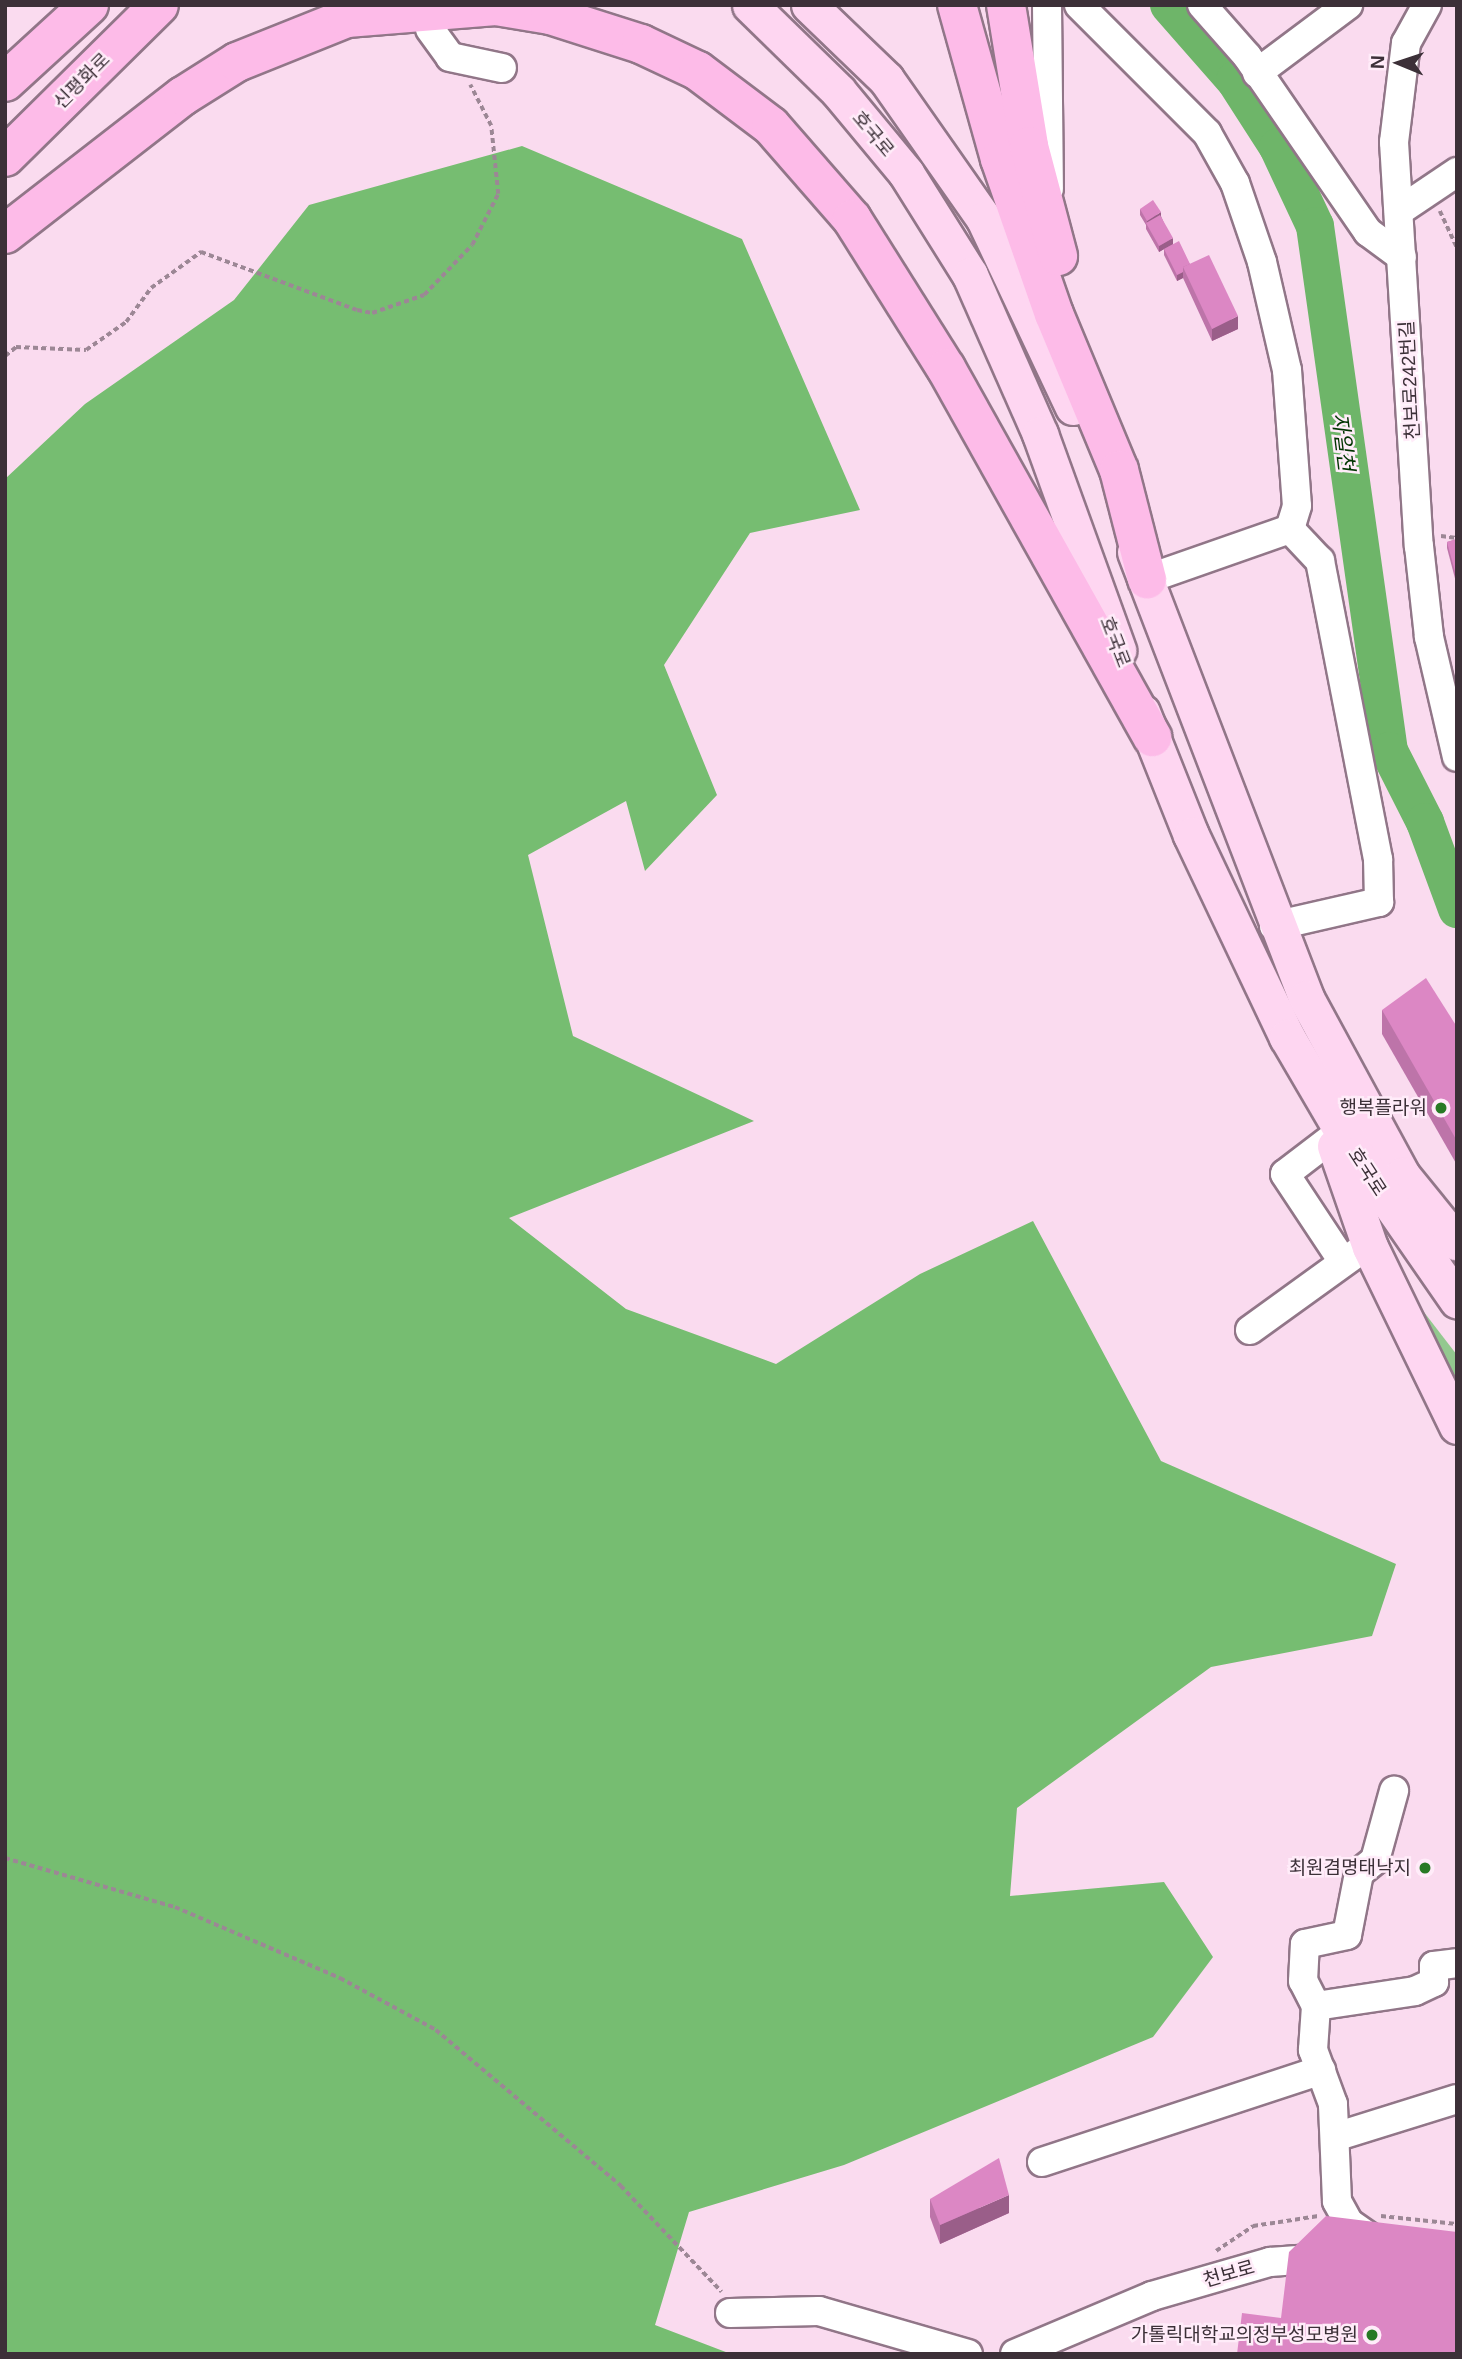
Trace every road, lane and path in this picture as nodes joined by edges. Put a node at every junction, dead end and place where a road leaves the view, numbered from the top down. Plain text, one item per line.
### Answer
1 (89, 5) edge
2 (158, 5) edge
3 (750, 5) edge
4 (809, 5) edge
5 (957, 5) edge
6 (1006, 5) edge
7 (1047, 5) edge
8 (1079, 5) edge
9 (1202, 5) edge
10 (1348, 5) edge
11 (1427, 5) edge
12 (430, 29) dead end
13 (450, 57) junction
14 (502, 68) dead end
15 (1257, 73) junction
16 (5, 82) edge
17 (5, 146) edge
18 (5, 157) edge
19 (1457, 172) edge
20 (1426, 191) junction
21 (1399, 211) junction
22 (1048, 216) junction
23 (5, 234) edge
24 (1457, 247) edge
25 (1402, 257) junction
26 (5, 356) edge
27 (1119, 470) junction
28 (1290, 529) junction
29 (1147, 579) junction
30 (1152, 737) junction
31 (1457, 756) edge
32 (1274, 926) junction
33 (1287, 1037) junction
34 (1332, 1138) junction
35 (1457, 1243) edge
36 (1356, 1253) junction
37 (1457, 1300) edge
38 (1250, 1330) dead end
39 (1457, 1426) edge
40 (1394, 1791) dead end
41 (5, 1858) edge
42 (1457, 1963) edge
43 (1316, 2006) junction
44 (1321, 2070) junction
45 (1457, 2099) edge
46 (1335, 2137) junction
47 (1042, 2162) dead end
48 (1369, 2214) dead end
49 (1457, 2224) edge
50 (730, 2313) joint
51 (968, 2354) edge
52 (1015, 2354) edge

1 - 16 highway
2 - 17 highway, 신평화로
2 - 18 highway, 신평화로
3 - 30 main road, 호국로
4 - 29 main road, 호국로
5 - 27 highway
6 - 22 highway
7 - 22 street
8 - 28 street
9 - 15 street
10 - 15 street
11 - 21 street, 천보로242번길
12 - 13 street
13 - 14 street
13 - 26 path
15 - 25 street
19 - 20 street
20 - 21 street
20 - 24 path
21 - 25 street, 천보로242번길
22 - 27 highway
23 - 30 highway
25 - 31 street, 천보로242번길
27 - 29 highway
28 - 29 street
28 - 32 street
29 - 32 main road, 호국로
30 - 33 main road, 호국로
32 - 35 main road, 호국로
33 - 34 main road
33 - 37 main road, 호국로
34 - 36 main road
34 - 36 street
36 - 38 street
36 - 39 main road
40 - 43 street
41 - 50 path
42 - 43 street
43 - 44 street
44 - 46 street
44 - 47 street
45 - 46 street
46 - 52 street, 천보로
48 - 49 path
50 - 51 street

